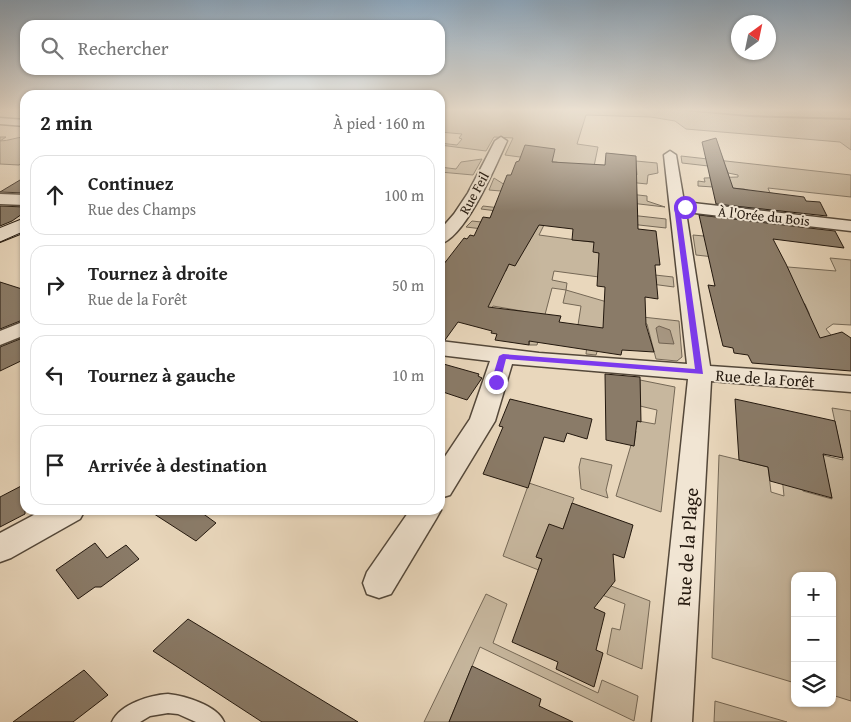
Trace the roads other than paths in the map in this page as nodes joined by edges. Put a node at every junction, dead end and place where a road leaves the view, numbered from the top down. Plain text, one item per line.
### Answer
1 (500, 144) edge
2 (670, 155) dead end
3 (0, 199) edge
4 (20, 200) edge
5 (676, 206) junction
6 (20, 226) edge
7 (851, 226) edge
8 (445, 234) edge
9 (0, 236) edge
10 (20, 246) edge
11 (0, 253) edge
12 (20, 329) edge
13 (0, 339) edge
14 (445, 349) edge
15 (503, 356) junction
16 (700, 372) junction
17 (851, 384) edge
18 (445, 479) edge
19 (61, 515) edge
20 (423, 515) edge
21 (0, 548) edge
22 (380, 583) dead end
23 (122, 722) edge
24 (214, 722) edge
25 (672, 722) edge

1 - 8 street, Rue Feil
2 - 5 street, Rue de la Plage
3 - 4 street
5 - 7 street, À l'Orée du Bois
5 - 16 street, Rue de la Plage
6 - 9 main road
10 - 11 main road
12 - 13 street
14 - 15 street, Rue de la Forêt
15 - 16 street, Rue de la Forêt
15 - 18 street
16 - 17 street, Rue de la Forêt
16 - 25 street, Rue de la Plage
19 - 21 street
20 - 22 street
23 - 24 lane

